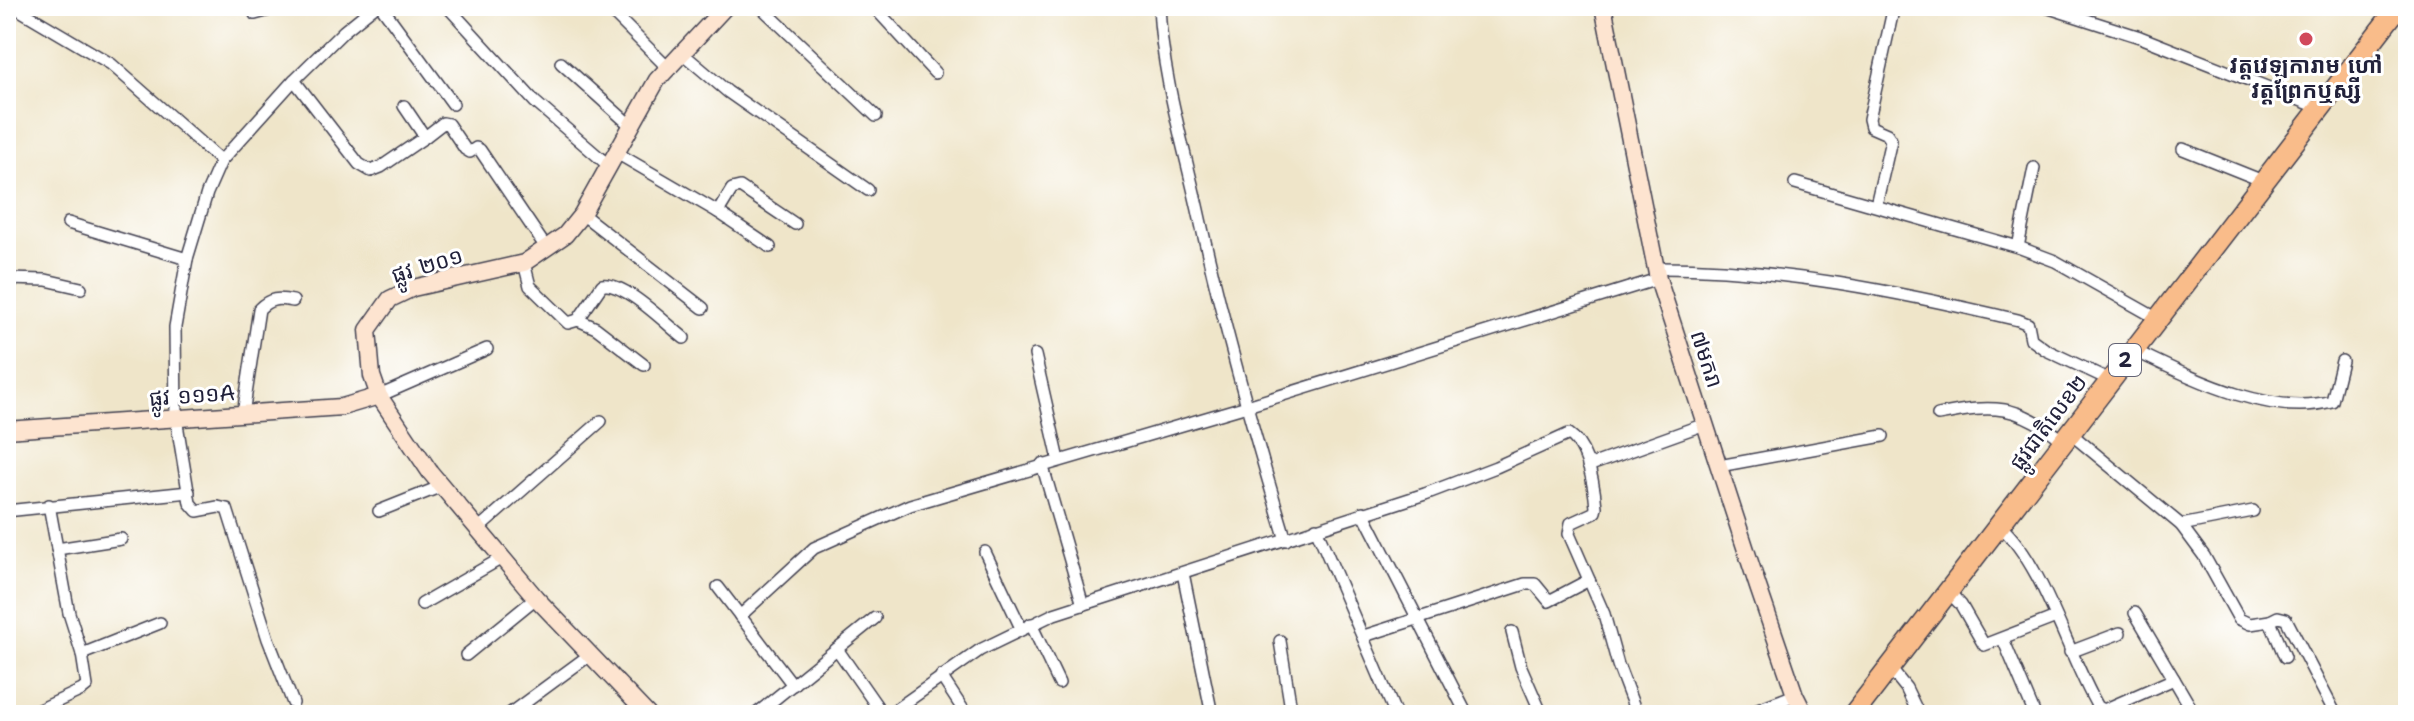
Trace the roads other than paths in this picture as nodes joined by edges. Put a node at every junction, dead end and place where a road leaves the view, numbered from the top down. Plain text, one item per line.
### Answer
1 (13, 6) edge
2 (251, 6) edge
3 (284, 6) edge
4 (375, 6) edge
5 (381, 6) edge
6 (447, 6) edge
7 (726, 6) edge
8 (760, 6) edge
9 (873, 6) edge
10 (1159, 6) edge
11 (1603, 6) edge
12 (1894, 6) edge
13 (2043, 6) edge
14 (2399, 6) edge
15 (607, 7) edge
16 (682, 53) junction
17 (561, 63) dead end
18 (668, 68) junction
19 (935, 73) dead end
20 (294, 80) junction
21 (453, 104) dead end
22 (404, 106) dead end
23 (2320, 108) junction
24 (876, 116) dead end
25 (630, 125) junction
26 (425, 137) junction
27 (2183, 149) dead end
28 (612, 159) junction
29 (221, 161) junction
30 (2034, 168) dead end
31 (2263, 181) junction
32 (1795, 183) dead end
33 (868, 190) dead end
34 (1876, 205) junction
35 (718, 212) junction
36 (582, 214) junction
37 (68, 223) dead end
38 (795, 224) dead end
39 (770, 247) dead end
40 (2018, 247) junction
41 (547, 249) junction
42 (187, 259) junction
43 (524, 263) junction
44 (1656, 274) junction
45 (6, 279) edge
46 (81, 288) dead end
47 (293, 301) dead end
48 (703, 308) dead end
49 (2158, 319) junction
50 (578, 320) junction
51 (684, 338) dead end
52 (487, 349) dead end
53 (2133, 350) junction
54 (1035, 355) dead end
55 (2342, 361) dead end
56 (644, 365) dead end
57 (2110, 380) junction
58 (379, 396) junction
59 (1247, 406) junction
60 (243, 414) junction
61 (1938, 415) dead end
62 (176, 418) junction
63 (601, 421) dead end
64 (1705, 424) junction
65 (6, 430) edge
66 (1883, 436) dead end
67 (2067, 437) junction
68 (1059, 460) junction
69 (1042, 464) junction
70 (1588, 466) junction
71 (1719, 466) junction
72 (442, 486) junction
73 (189, 492) junction
74 (49, 505) junction
75 (6, 511) edge
76 (379, 511) dead end
77 (2253, 511) dead end
78 (1363, 512) junction
79 (1999, 525) junction
80 (2181, 525) junction
81 (1316, 528) junction
82 (478, 529) junction
83 (121, 539) dead end
84 (1286, 540) junction
85 (57, 549) junction
86 (985, 552) dead end
87 (502, 558) junction
88 (1183, 573) junction
89 (1589, 580) junction
90 (718, 587) dead end
91 (1948, 591) junction
92 (536, 598) junction
93 (422, 604) dead end
94 (1083, 605) junction
95 (2135, 613) dead end
96 (740, 616) junction
97 (2056, 617) junction
98 (875, 618) dead end
99 (1417, 618) junction
100 (2270, 621) junction
101 (160, 623) dead end
102 (1026, 626) junction
103 (1512, 632) dead end
104 (2120, 633) dead end
105 (1364, 636) junction
106 (2003, 639) junction
107 (1280, 641) dead end
108 (837, 649) junction
109 (2070, 652) junction
110 (82, 654) junction
111 (591, 654) junction
112 (466, 655) dead end
113 (2285, 657) dead end
114 (1889, 667) junction
115 (941, 676) junction
116 (2174, 679) junction
117 (1059, 683) dead end
118 (793, 685) junction
119 (1795, 695) junction
120 (293, 703) dead end
121 (964, 711) dead end
122 (2100, 711) edge
123 (28, 715) edge
124 (508, 715) edge
125 (648, 715) edge
126 (755, 715) edge
127 (886, 715) edge
128 (1212, 715) edge
129 (1292, 715) edge
130 (1396, 715) edge
131 (1467, 715) edge
132 (1542, 715) edge
133 (1637, 715) edge
134 (1742, 715) edge
135 (1805, 715) edge
136 (1853, 715) edge
137 (1919, 715) edge
138 (2035, 715) edge
139 (2195, 715) edge
140 (2336, 715) edge

1 - 29 street
2 - 3 street
4 - 20 street
5 - 21 street
6 - 28 street
7 - 16 street, ផ្លូវ ២០១
8 - 24 street
9 - 19 street
10 - 59 street
11 - 44 street, ៧មករា
12 - 34 street
13 - 23 street
14 - 23 highway, ផ្លូវជាតិលេខ២ / 2
15 - 18 street
16 - 18 street, ផ្លូវ ២០១
16 - 33 street
17 - 25 street
18 - 25 street, ផ្លូវ ២០១
20 - 26 street
20 - 29 street
22 - 26 street
23 - 31 highway, ផ្លូវជាតិលេខ២ / 2
25 - 28 street, ផ្លូវ ២០១
26 - 41 street
27 - 31 street
28 - 35 street
28 - 36 street, ផ្លូវ ២០១
29 - 42 street
30 - 40 street
31 - 49 highway, ផ្លូវជាតិលេខ២ / 2
32 - 34 street
34 - 40 street
35 - 38 street
35 - 39 street
36 - 41 street, ផ្លូវ ២០១
36 - 48 street
37 - 42 street
40 - 49 street
41 - 43 street, ផ្លូវ ២០១
42 - 62 street
43 - 50 street
43 - 58 street, ផ្លូវ ២០១
44 - 57 street
44 - 59 street
44 - 64 street, ៧មករា
45 - 46 street
47 - 60 street
49 - 53 highway, ផ្លូវជាតិលេខ២ / 2
50 - 51 street
50 - 56 street
52 - 58 street
53 - 55 street
53 - 57 highway, ផ្លូវជាតិលេខ២ / 2
54 - 68 street
57 - 67 highway, ផ្លូវជាតិលេខ២ / 2
58 - 60 street, ផ្លូវ ១១១A
58 - 72 street, ផ្លូវ ២០១
59 - 68 street
59 - 84 street
60 - 62 street, ផ្លូវ ១១១A
61 - 67 street
62 - 65 street, ផ្លូវ ១១១A
62 - 73 street
63 - 82 street
64 - 70 street
64 - 71 street, ៧មករា
66 - 71 street
67 - 79 highway, ផ្លូវជាតិលេខ២ / 2
67 - 80 street
68 - 69 street
69 - 94 street
69 - 96 street
70 - 78 street
70 - 89 street
71 - 119 street, ៧មករា
72 - 76 street
72 - 82 street, ផ្លូវ ២០១
73 - 74 street
73 - 120 street
74 - 75 street
74 - 85 street
77 - 80 street
78 - 81 street
78 - 99 street
79 - 91 highway, ផ្លូវជាតិលេខ២ / 2
79 - 97 street
80 - 100 street
81 - 84 street
81 - 105 street
82 - 87 street, ផ្លូវ ២០១
83 - 85 street
84 - 88 street
85 - 110 street
86 - 102 street
87 - 92 street, ផ្លូវ ២០១
87 - 93 street
88 - 94 street
88 - 128 street
89 - 99 street
89 - 133 street
90 - 96 street
91 - 106 street
91 - 114 highway, ផ្លូវជាតិលេខ២ / 2
92 - 111 street, ផ្លូវ ២០១
92 - 112 street
94 - 102 street
95 - 116 street
96 - 118 street
97 - 106 street
97 - 109 street
98 - 108 street
99 - 105 street
99 - 131 street
100 - 113 street
100 - 140 street
101 - 110 street
102 - 115 street
102 - 117 street
103 - 132 street
104 - 109 street
105 - 130 street
106 - 138 street
107 - 129 street
108 - 118 street
108 - 127 street
109 - 122 street
110 - 123 street
111 - 124 street
111 - 125 street, ផ្លូវ ២០១
114 - 136 highway, ផ្លូវជាតិលេខ២ / 2
114 - 137 street
115 - 121 street
115 - 127 street
116 - 122 street
116 - 139 street
118 - 126 street
119 - 134 street
119 - 135 street, ៧មករា

